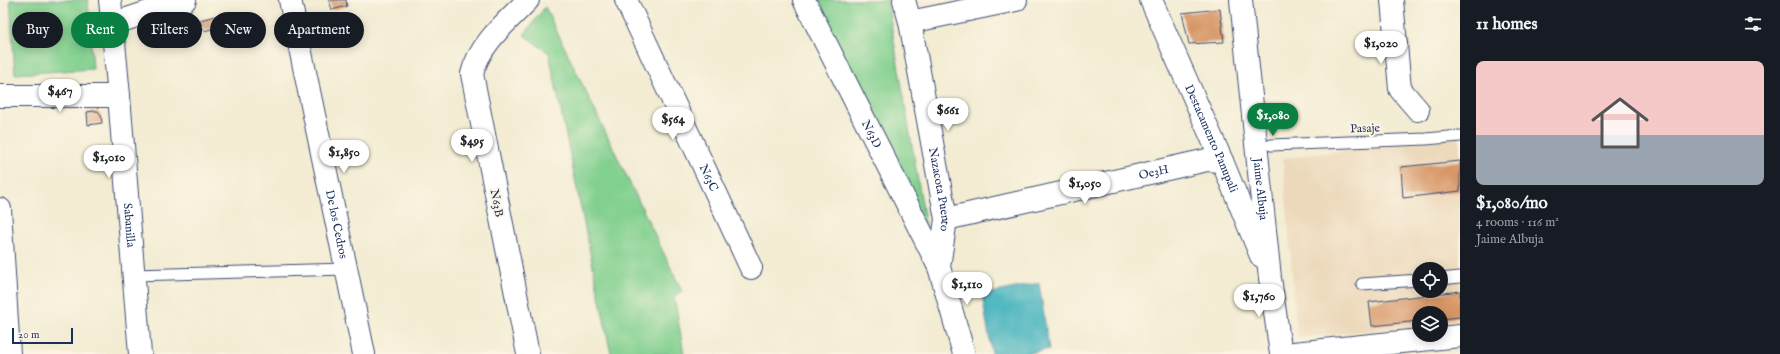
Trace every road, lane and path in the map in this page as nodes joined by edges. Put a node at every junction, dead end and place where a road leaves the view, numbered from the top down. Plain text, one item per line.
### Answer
1 (110, 0) edge
2 (185, 0) edge
3 (290, 0) edge
4 (528, 0) edge
5 (626, 0) edge
6 (804, 0) edge
7 (904, 0) edge
8 (1016, 0) edge
9 (1151, 0) edge
10 (1241, 0) edge
11 (1392, 0) edge
12 (111, 12) edge
13 (129, 18) edge
14 (910, 22) junction
15 (114, 48) edge
16 (0, 96) edge
17 (119, 96) junction
18 (1418, 110) dead end
19 (1460, 136) edge
20 (1271, 145) dead end
21 (1222, 161) junction
22 (0, 209) edge
23 (946, 219) junction
24 (938, 267) junction
25 (751, 268) dead end
26 (346, 269) junction
27 (134, 275) junction
28 (1460, 277) edge
29 (1270, 278) junction
30 (1448, 278) edge
31 (1412, 280) edge
32 (1362, 284) dead end
33 (1460, 336) edge
34 (9, 354) edge
35 (140, 354) edge
36 (364, 354) edge
37 (528, 354) edge
38 (964, 354) edge
39 (1281, 354) edge
40 (1284, 354) edge

1 - 12 street, Sabanilla
2 - 13 street
3 - 26 street, De los Cedros
4 - 37 street, N63B
5 - 25 street, N63C
6 - 24 street, N63D
7 - 14 street, Nazacota Puento
8 - 14 street
9 - 21 street, Destacamento Panupali
10 - 29 street, Jaime Albuja
11 - 18 street
14 - 23 street, Nazacota Puento
15 - 17 street, Sabanilla
16 - 17 street
17 - 27 street, Sabanilla
19 - 20 lane, Pasaje
21 - 23 street, Oe3H
21 - 29 street, Destacamento Panupali
22 - 34 street
23 - 24 street, Nazacota Puento
24 - 38 street, Nazacota Puento
26 - 27 lane
26 - 36 street, De los Cedros
27 - 35 street, Sabanilla
28 - 30 lane
29 - 39 street, Jaime Albuja
31 - 32 lane
33 - 40 street

